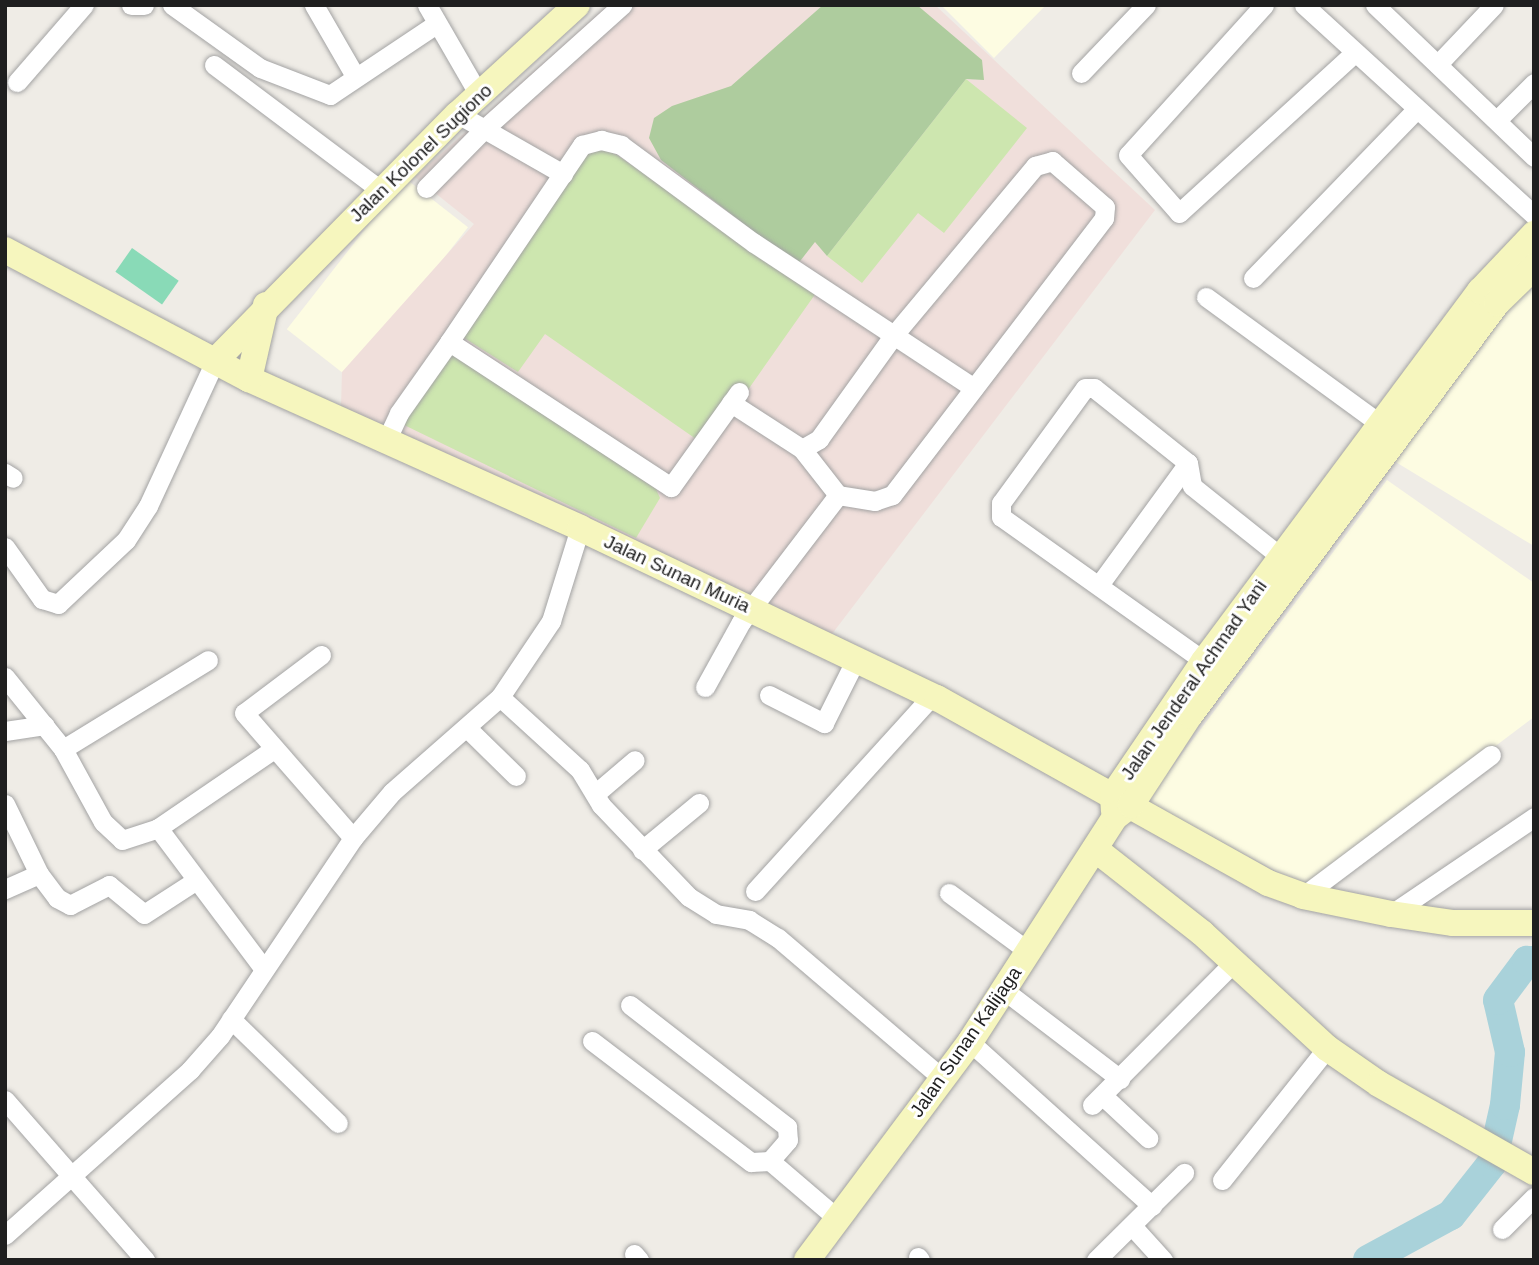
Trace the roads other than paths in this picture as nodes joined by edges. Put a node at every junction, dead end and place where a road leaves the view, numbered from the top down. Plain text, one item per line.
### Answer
1 (84, 5) edge
2 (131, 5) edge
3 (144, 5) edge
4 (314, 5) edge
5 (577, 5) edge
6 (622, 5) edge
7 (1146, 5) edge
8 (1264, 5) edge
9 (1304, 5) edge
10 (1375, 5) edge
11 (1494, 5) edge
12 (178, 7) edge
13 (430, 10) edge
14 (1353, 54) junction
15 (1438, 64) junction
16 (214, 65) dead end
17 (1080, 73) dead end
18 (355, 76) junction
19 (17, 82) dead end
20 (1534, 83) edge
21 (480, 95) junction
22 (1416, 110) junction
23 (458, 114) junction
24 (1498, 119) junction
25 (484, 129) junction
26 (1534, 157) edge
27 (563, 174) junction
28 (426, 188) dead end
29 (382, 191) junction
30 (1534, 215) edge
31 (1534, 234) edge
32 (5, 250) edge
33 (1534, 267) edge
34 (1252, 278) dead end
35 (1206, 297) dead end
36 (1488, 297) junction
37 (266, 303) junction
38 (893, 337) junction
39 (449, 342) junction
40 (215, 360) junction
41 (249, 379) junction
42 (974, 388) junction
43 (1389, 431) junction
44 (386, 441) junction
45 (802, 449) junction
46 (1188, 463) junction
47 (838, 495) junction
48 (580, 528) junction
49 (5, 547) edge
50 (1290, 564) junction
51 (1099, 585) junction
52 (752, 610) junction
53 (321, 655) dead end
54 (208, 660) dead end
55 (856, 660) junction
56 (1211, 663) junction
57 (5, 677) edge
58 (705, 687) dead end
59 (769, 695) dead end
60 (932, 696) junction
61 (500, 697) junction
62 (46, 724) junction
63 (468, 729) junction
64 (5, 731) edge
65 (63, 749) junction
66 (274, 749) junction
67 (1491, 755) dead end
68 (635, 760) dead end
69 (516, 776) dead end
70 (595, 794) junction
71 (699, 803) dead end
72 (5, 804) edge
73 (1120, 806) junction
74 (1534, 817) edge
75 (158, 828) junction
76 (353, 838) junction
77 (1095, 849) junction
78 (642, 850) junction
79 (39, 874) junction
80 (195, 881) junction
81 (5, 889) edge
82 (755, 891) dead end
83 (949, 892) dead end
84 (1303, 896) junction
85 (1391, 914) junction
86 (1534, 923) edge
87 (1028, 951) junction
88 (1233, 963) junction
89 (264, 969) junction
90 (1005, 991) junction
91 (630, 1005) dead end
92 (231, 1019) junction
93 (592, 1041) dead end
94 (970, 1042) junction
95 (1327, 1048) junction
96 (943, 1079) junction
97 (1120, 1079) junction
98 (5, 1100) edge
99 (338, 1123) dead end
100 (1148, 1138) dead end
101 (770, 1161) junction
102 (1523, 1164) edge
103 (1184, 1173) dead end
104 (69, 1177) junction
105 (1222, 1180) dead end
106 (1534, 1197) edge
107 (1152, 1206) junction
108 (838, 1219) junction
109 (1133, 1227) junction
110 (1502, 1229) dead end
111 (5, 1235) edge
112 (145, 1260) edge
113 (807, 1260) edge
114 (1096, 1260) edge
115 (1163, 1260) edge

1 - 19 street
2 - 3 street
4 - 18 street
5 - 21 main road, Jalan Kolonel Sugiono
6 - 25 street
7 - 17 street
8 - 14 street
9 - 14 street
10 - 15 street
11 - 15 street
12 - 18 street
13 - 18 street
13 - 21 street
14 - 22 street
15 - 24 street
16 - 29 street
20 - 24 street
21 - 23 main road, Jalan Kolonel Sugiono
22 - 30 street
22 - 34 street
23 - 25 street
23 - 29 main road, Jalan Kolonel Sugiono
24 - 26 street
25 - 27 street
25 - 28 street
27 - 38 street
27 - 39 street
29 - 37 main road, Jalan Kolonel Sugiono
31 - 36 main road, Jalan Jenderal Achmad Yani
32 - 40 main road, Jalan Sunan Muria
33 - 36 main road, Jalan Jenderal Achmad Yani
35 - 43 street
36 - 43 main road, Jalan Jenderal Achmad Yani
37 - 40 main road, Jalan Kolonel Sugiono
37 - 41 main road
38 - 42 street
38 - 42 street
38 - 45 street
39 - 44 street
39 - 45 street
40 - 41 main road, Jalan Sunan Muria
40 - 49 street
41 - 44 main road, Jalan Sunan Muria
42 - 47 street
43 - 50 main road, Jalan Jenderal Achmad Yani
44 - 48 main road, Jalan Sunan Muria
45 - 47 street
46 - 50 street
46 - 51 street
46 - 51 street
47 - 52 street
48 - 52 main road, Jalan Sunan Muria
48 - 61 street
50 - 56 main road, Jalan Jenderal Achmad Yani
51 - 56 street
52 - 55 main road, Jalan Sunan Muria
52 - 58 street
53 - 66 street
54 - 65 street
55 - 59 street
55 - 60 main road, Jalan Sunan Muria
56 - 73 main road, Jalan Jenderal Achmad Yani
57 - 62 street
60 - 73 main road, Jalan Sunan Muria
60 - 82 street
61 - 63 street
61 - 70 street
62 - 64 street
62 - 65 street
63 - 69 street
63 - 76 street
65 - 75 street
66 - 75 street
66 - 76 street
67 - 84 street
68 - 70 street
70 - 78 street
71 - 78 street
72 - 79 street
73 - 77 main road, Jalan Sunan Kalijaga
73 - 84 main road, Jalan Sunan Muria
74 - 85 street
75 - 80 street
76 - 89 street
77 - 87 main road, Jalan Sunan Kalijaga
77 - 88 main road
78 - 96 street
79 - 80 street
79 - 81 street
80 - 89 street
83 - 87 street
84 - 85 main road, Jalan Sunan Muria
85 - 86 main road, Jalan Sunan Muria
87 - 90 main road, Jalan Sunan Kalijaga
88 - 95 main road
88 - 97 street
89 - 92 street
90 - 94 main road, Jalan Sunan Kalijaga
90 - 97 street
91 - 101 street
92 - 99 street
92 - 104 street
93 - 101 street
94 - 96 main road, Jalan Sunan Kalijaga
94 - 107 street
95 - 102 main road
95 - 105 street
96 - 108 main road, Jalan Sunan Kalijaga
97 - 100 street
98 - 104 street
101 - 108 street
103 - 107 street
104 - 111 street
104 - 112 street
106 - 110 street
107 - 109 street
108 - 113 main road, Jalan Sunan Kalijaga
109 - 114 street
109 - 115 street

